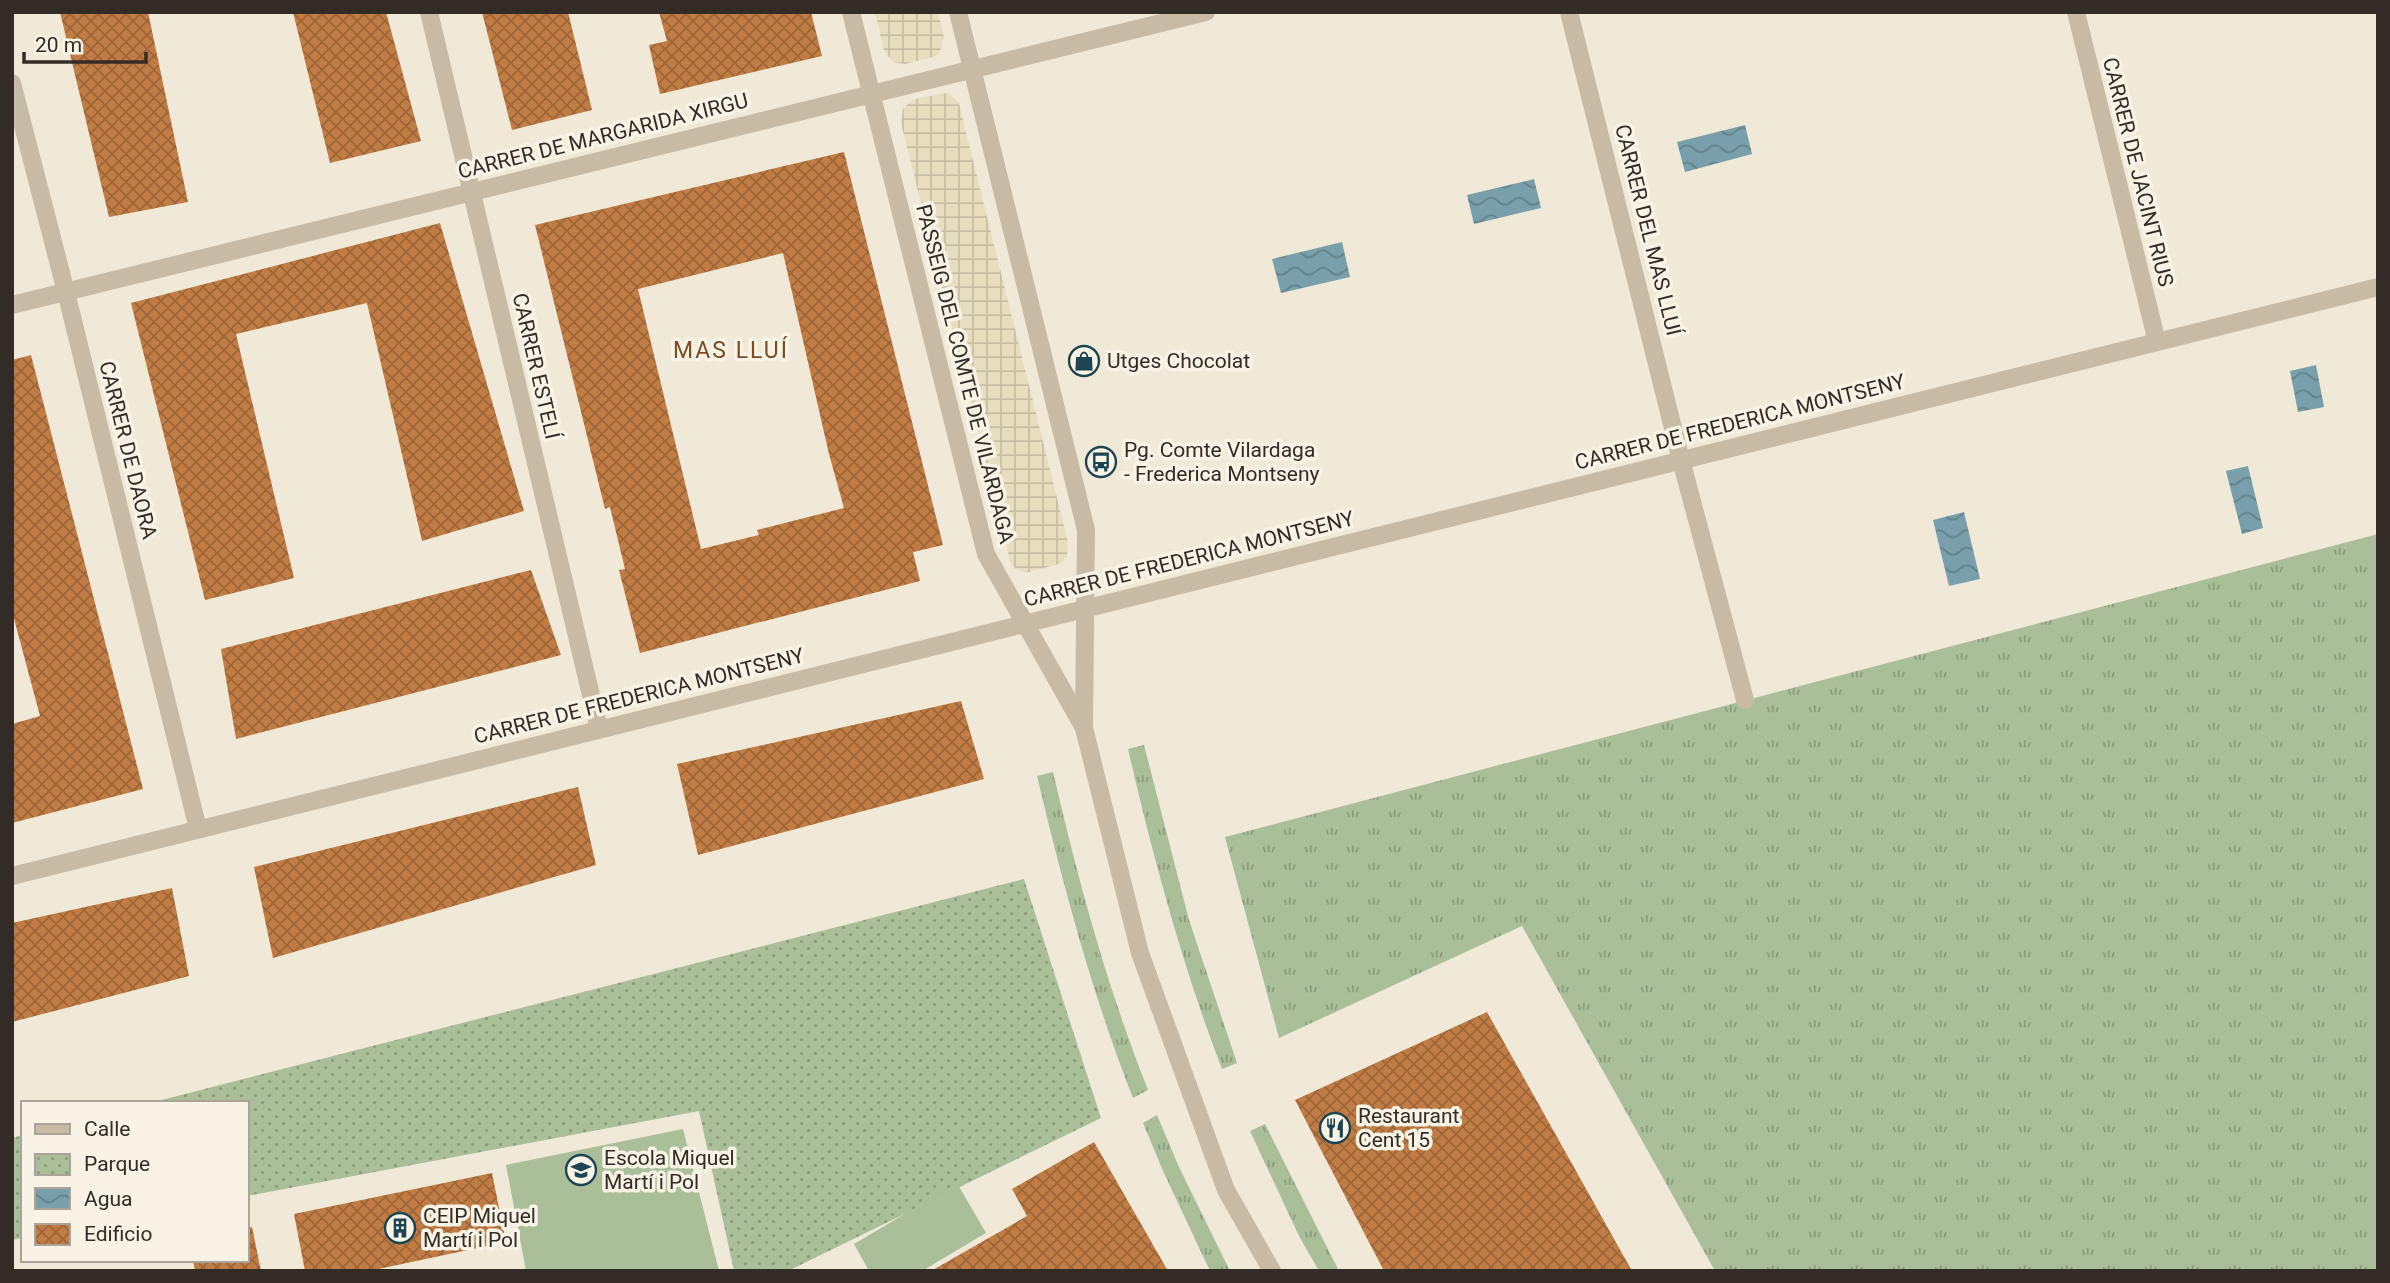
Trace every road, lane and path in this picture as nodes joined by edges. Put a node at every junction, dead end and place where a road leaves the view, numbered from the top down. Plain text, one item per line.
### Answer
1 (429, 12) edge
2 (852, 12) edge
3 (958, 12) edge
4 (1206, 12) edge
5 (1569, 12) edge
6 (2076, 12) edge
7 (973, 69) junction
8 (12, 83) edge
9 (872, 93) junction
10 (471, 191) junction
11 (2378, 287) edge
12 (66, 292) junction
13 (12, 305) edge
14 (2157, 342) junction
15 (1682, 460) junction
16 (1085, 609) junction
17 (1025, 624) junction
18 (1745, 700) dead end
19 (1084, 728) junction
20 (599, 729) junction
21 (198, 829) junction
22 (12, 876) edge
23 (1272, 1271) edge

1 - 10 street, CARRER ESTELÍ
2 - 9 street, PASSEIG DEL COMTE DE VILARDAGA
3 - 7 street, PASSEIG DEL COMTE DE VILARDAGA
4 - 7 street, CARRER DE MARGARIDA XIRGU
5 - 15 street, CARRER DEL MAS LLUÍ
6 - 14 street, CARRER DE JACINT RIUS
7 - 9 street, CARRER DE MARGARIDA XIRGU
7 - 16 street, PASSEIG DEL COMTE DE VILARDAGA
8 - 12 street, CARRER DE DAORA
9 - 10 street, CARRER DE MARGARIDA XIRGU
9 - 17 street, PASSEIG DEL COMTE DE VILARDAGA
10 - 12 street, CARRER DE MARGARIDA XIRGU
10 - 20 street, CARRER ESTELÍ
11 - 14 street, CARRER DE FREDERICA MONTSENY
12 - 13 street, CARRER DE MARGARIDA XIRGU
12 - 21 street, CARRER DE DAORA
14 - 15 street, CARRER DE FREDERICA MONTSENY
15 - 16 street, CARRER DE FREDERICA MONTSENY
15 - 18 street, CARRER DEL MAS LLUÍ
16 - 17 street, CARRER DE FREDERICA MONTSENY
16 - 19 street, PASSEIG DEL COMTE DE VILARDAGA
17 - 19 street, PASSEIG DEL COMTE DE VILARDAGA
17 - 20 street, CARRER DE FREDERICA MONTSENY
19 - 23 street, PASSEIG DEL COMTE DE VILARDAGA
20 - 21 street, CARRER DE FREDERICA MONTSENY
21 - 22 street, CARRER DE FREDERICA MONTSENY

